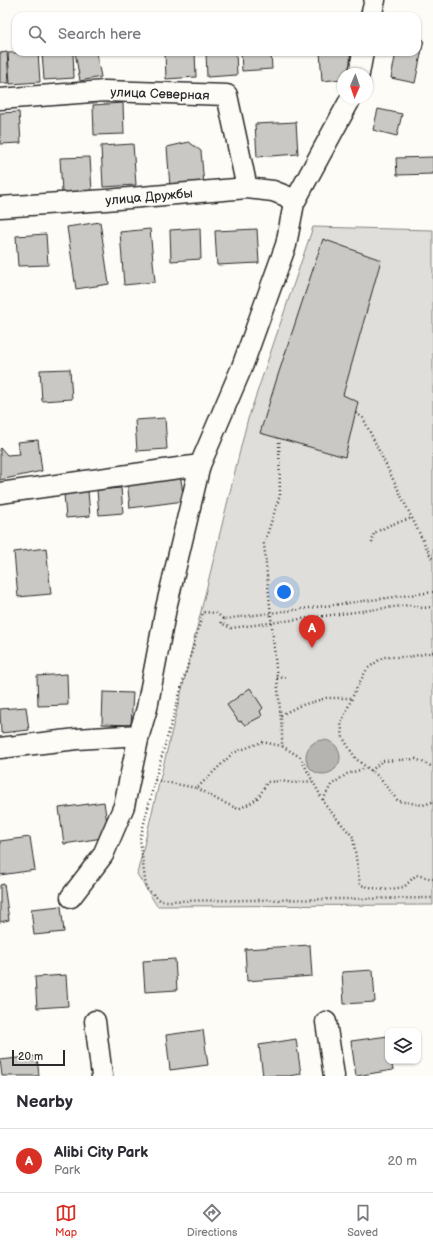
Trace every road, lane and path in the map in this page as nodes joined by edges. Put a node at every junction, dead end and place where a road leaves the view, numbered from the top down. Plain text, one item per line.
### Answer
1 (375, 0) edge
2 (372, 12) edge
3 (363, 56) edge
4 (360, 68) edge
5 (0, 99) edge
6 (348, 104) edge
7 (247, 188) junction
8 (294, 203) junction
9 (0, 207) edge
10 (356, 413) dead end
11 (279, 438) dead end
12 (200, 466) junction
13 (0, 494) edge
14 (412, 518) junction
15 (372, 543) dead end
16 (433, 561) edge
17 (433, 592) edge
18 (433, 607) edge
19 (271, 613) junction
20 (224, 619) junction
21 (272, 622) junction
22 (433, 652) edge
23 (288, 677) dead end
24 (277, 678) junction
25 (352, 698) junction
26 (281, 715) junction
27 (139, 735) junction
28 (282, 746) junction
29 (0, 748) edge
30 (433, 767) edge
31 (367, 768) junction
32 (371, 771) junction
33 (155, 780) junction
34 (312, 781) junction
35 (197, 788) junction
36 (323, 800) junction
37 (433, 802) edge
38 (433, 880) edge
39 (71, 897) dead end
40 (433, 898) edge
41 (95, 1021) dead end
42 (326, 1022) dead end
43 (102, 1076) edge
44 (334, 1076) edge

1 - 2 street
3 - 4 street
5 - 7 street, улица Северная
6 - 8 street
7 - 8 street, улица Дружбы
7 - 9 street, улица Дружбы
8 - 12 street
10 - 14 path
11 - 19 path
12 - 13 street
12 - 27 street
14 - 15 path
14 - 16 path
17 - 19 path
18 - 21 path
19 - 20 path
19 - 21 path
20 - 21 path
20 - 33 path
21 - 24 path
22 - 25 path
23 - 24 path
24 - 26 path
25 - 26 path
25 - 31 path
26 - 28 path
27 - 29 street
27 - 39 street
28 - 34 path
28 - 35 path
30 - 32 path
31 - 32 path
31 - 36 path
32 - 37 path
33 - 35 path
33 - 40 path
34 - 35 path
34 - 36 path
36 - 38 path
41 - 43 street
42 - 44 street

